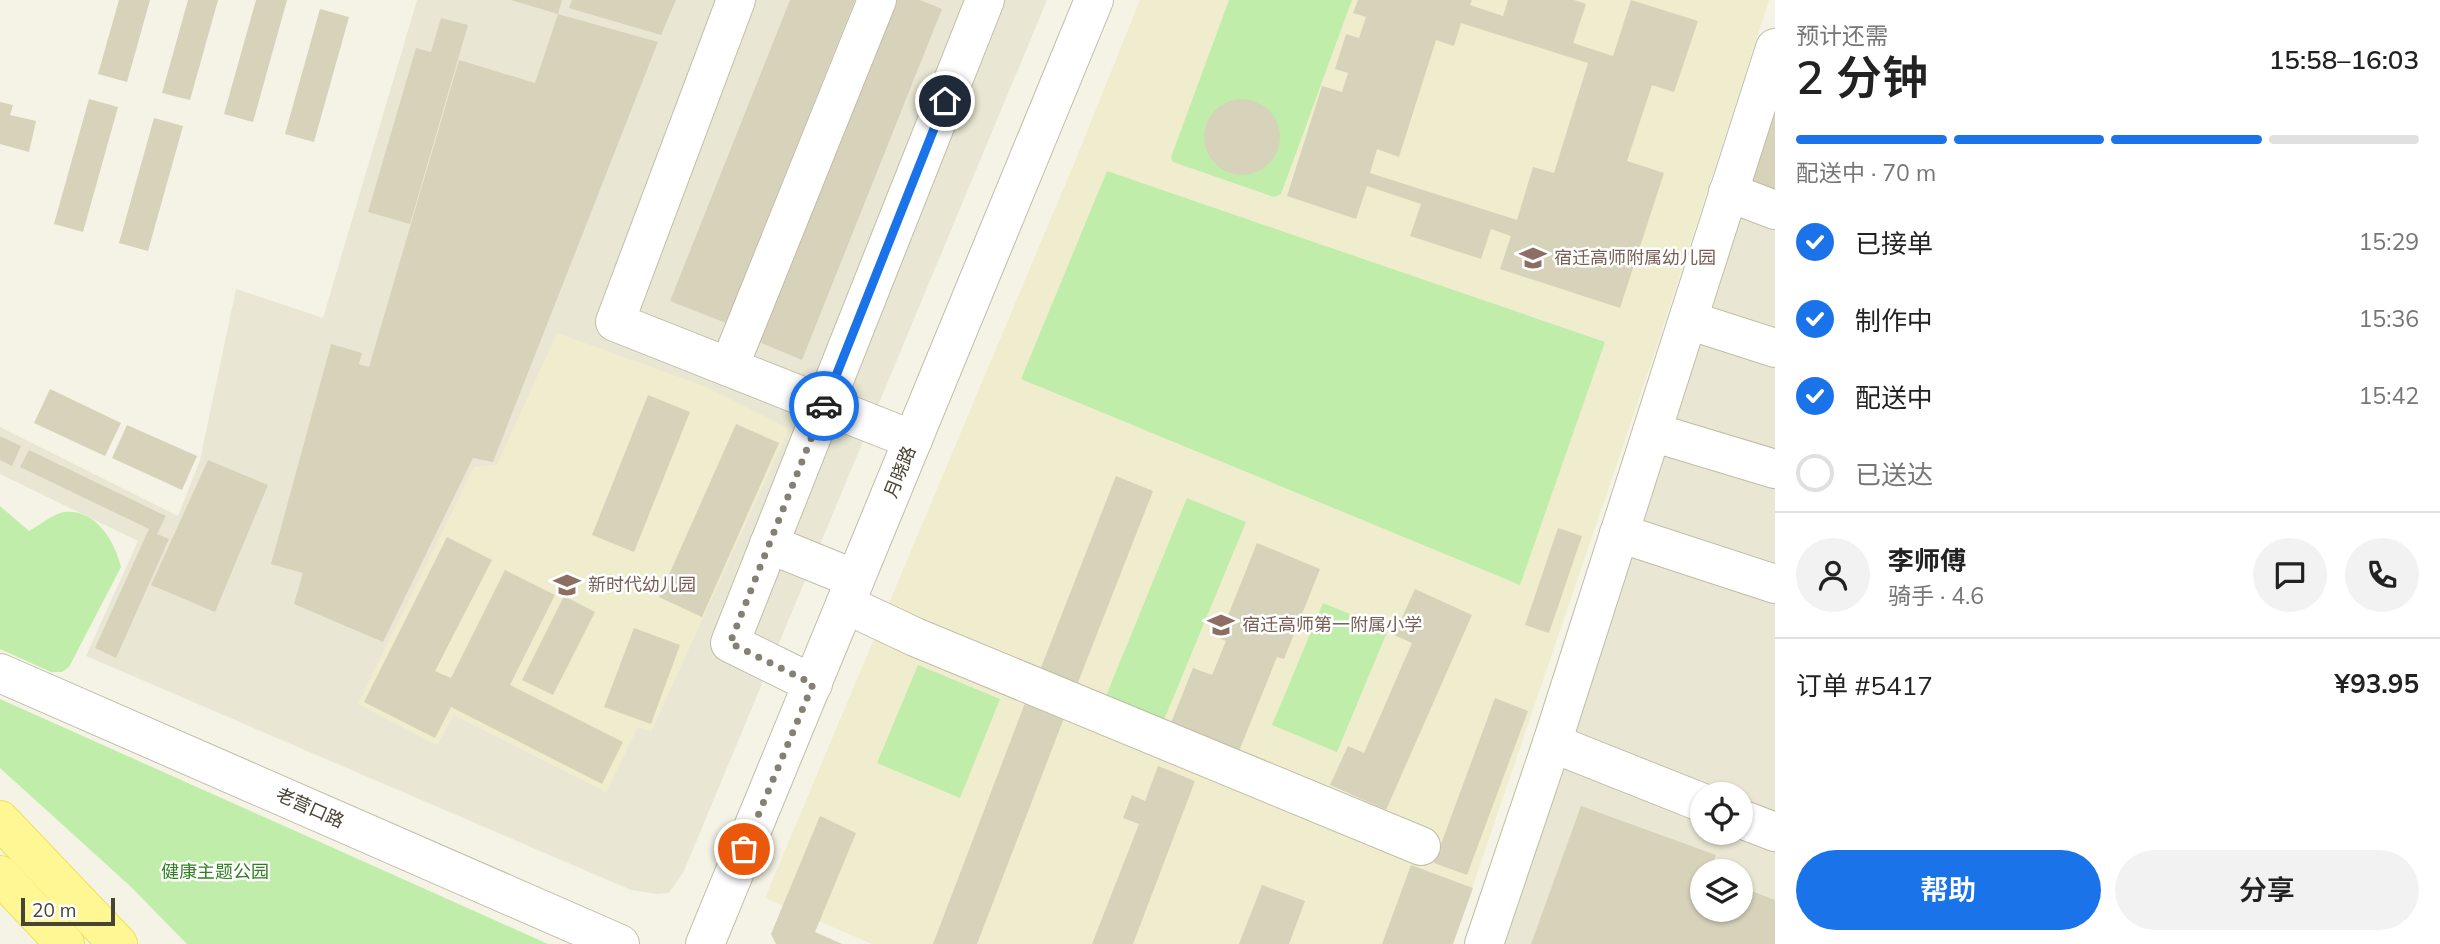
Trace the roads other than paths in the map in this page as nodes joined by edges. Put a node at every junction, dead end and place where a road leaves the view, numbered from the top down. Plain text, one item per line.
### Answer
1 (736, 0) edge
2 (877, 0) edge
3 (985, 0) edge
4 (1094, 0) edge
5 (1775, 48) edge
6 (1728, 192) junction
7 (1775, 210) edge
8 (1688, 320) junction
9 (1775, 348) edge
10 (729, 367) junction
11 (825, 405) junction
12 (1652, 432) junction
13 (913, 440) junction
14 (1775, 469) edge
15 (1619, 533) junction
16 (769, 544) junction
17 (1775, 584) edge
18 (850, 592) junction
19 (0, 673) edge
20 (813, 684) junction
21 (1552, 743) junction
22 (1690, 798) edge
23 (0, 820) edge
24 (1753, 824) edge
25 (1775, 832) edge
26 (1421, 846) dead end
27 (0, 875) edge
28 (65, 944) edge
29 (118, 944) edge
30 (620, 944) edge
31 (705, 944) edge
32 (1484, 944) edge

1 - 10 street
2 - 10 street
3 - 11 street
4 - 13 street, 月晓路
5 - 6 street
6 - 7 street
6 - 8 street
8 - 9 street
8 - 12 street
10 - 11 street
11 - 13 street
11 - 16 street
12 - 14 street
12 - 15 street
13 - 18 street, 月晓路
15 - 17 street
15 - 21 street
16 - 18 street
16 - 20 street
18 - 20 street, 月晓路
18 - 26 street
19 - 30 street, 老营口路
20 - 31 street, 月晓路
21 - 22 street
21 - 32 street
23 - 29 main road
24 - 25 street
27 - 28 main road

